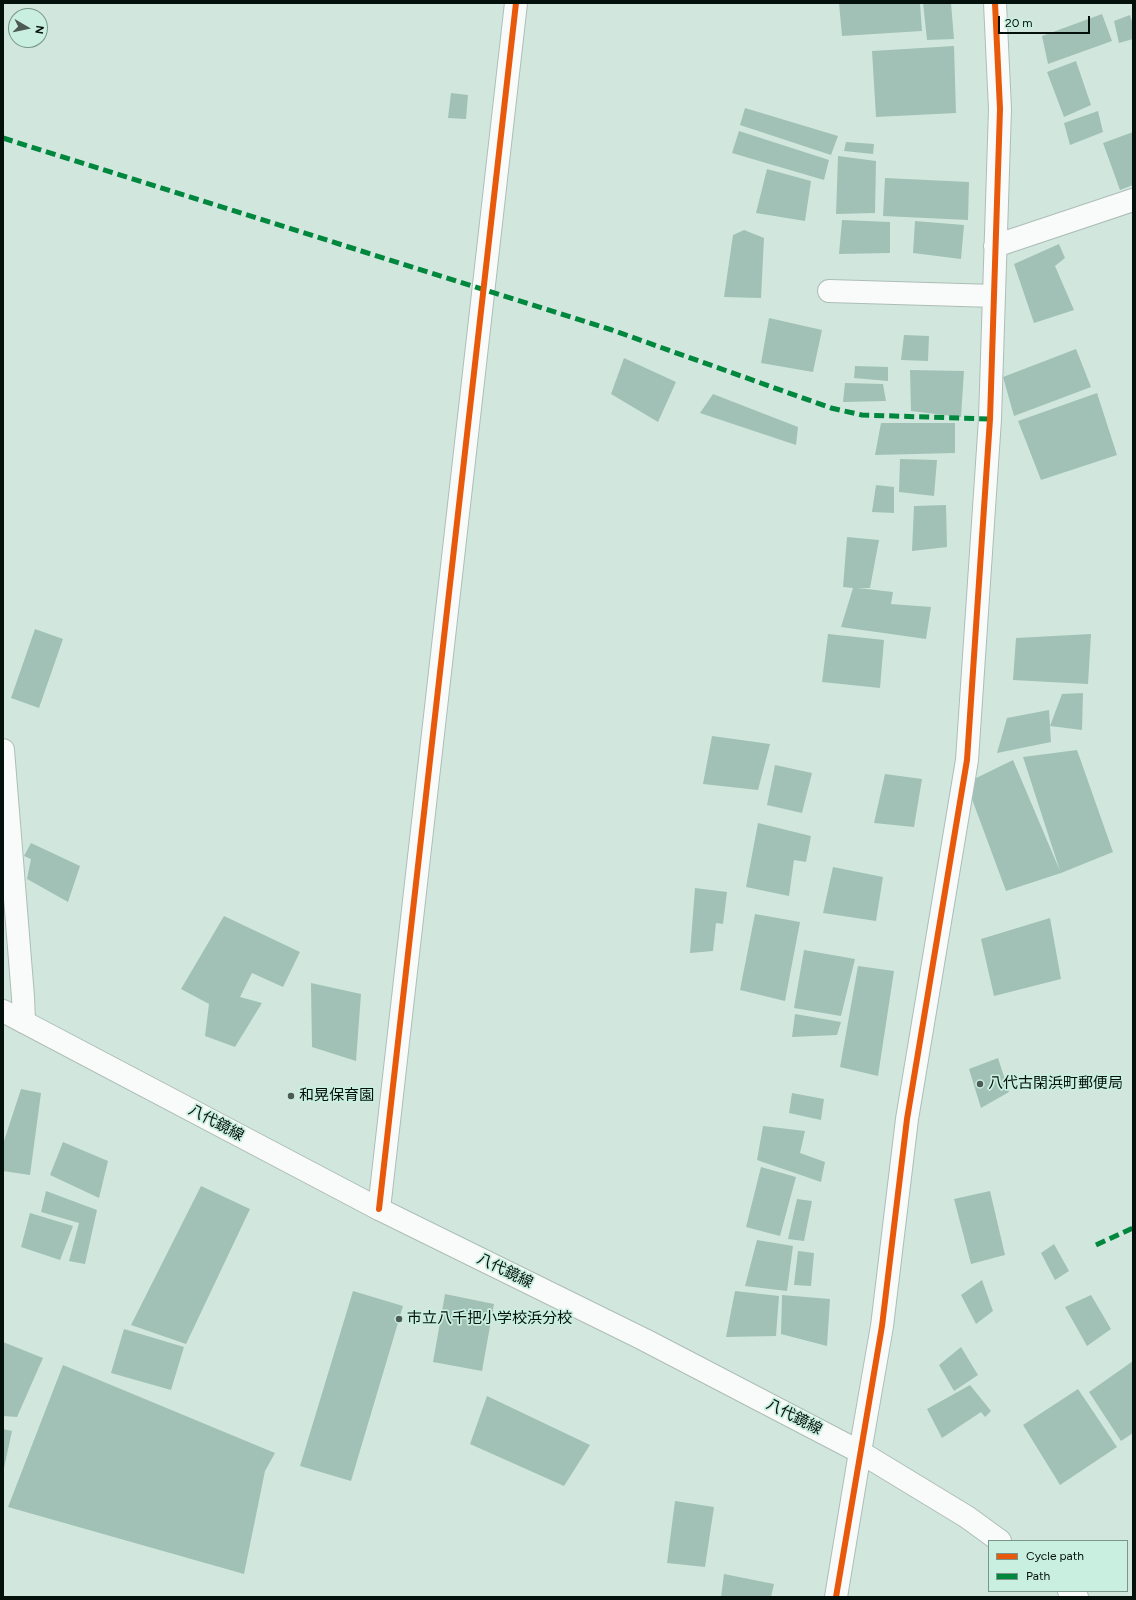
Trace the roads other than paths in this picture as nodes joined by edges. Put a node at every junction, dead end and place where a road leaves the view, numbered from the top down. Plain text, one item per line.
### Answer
1 (516, 3) edge
2 (994, 3) edge
3 (1133, 200) edge
4 (995, 246) junction
5 (829, 291) dead end
6 (994, 296) junction
7 (3, 750) edge
8 (3, 1011) edge
9 (24, 1022) junction
10 (379, 1209) junction
11 (860, 1452) junction
12 (999, 1540) edge
13 (836, 1597) edge

1 - 10 street
2 - 4 street
3 - 4 street
4 - 6 street
5 - 6 street
6 - 11 street
7 - 9 street
8 - 9 street, 八代鏡線
9 - 10 street, 八代鏡線
10 - 11 street, 八代鏡線
11 - 12 street, 八代鏡線
11 - 13 street

